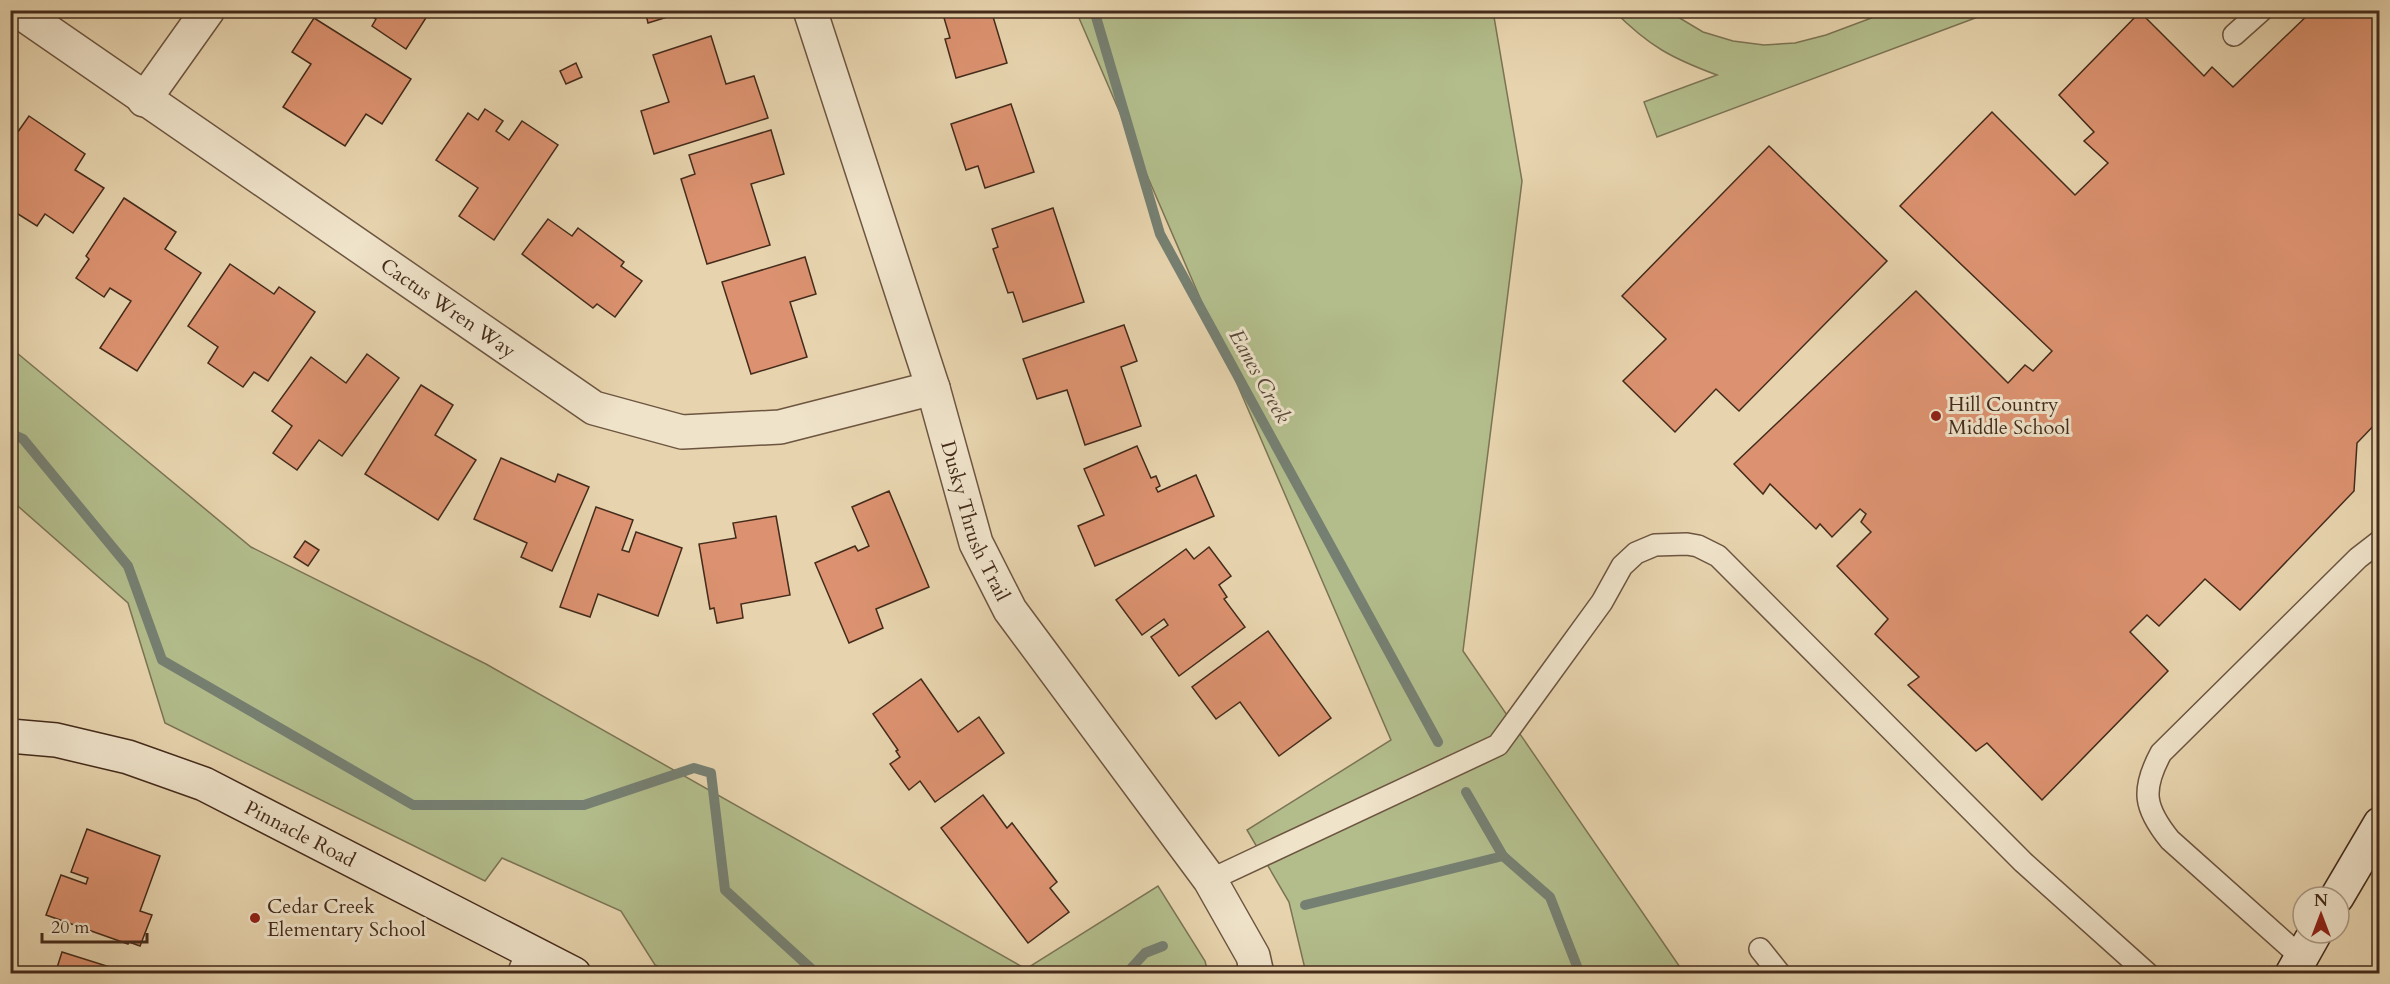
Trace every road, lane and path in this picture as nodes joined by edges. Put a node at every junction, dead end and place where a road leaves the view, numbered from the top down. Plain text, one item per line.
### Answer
1 (17, 10) edge
2 (208, 10) edge
3 (810, 10) edge
4 (2262, 10) edge
5 (2234, 35) dead end
6 (144, 100) junction
7 (933, 388) junction
8 (2379, 542) edge
9 (10, 736) edge
10 (2379, 824) edge
11 (1210, 880) junction
12 (2344, 885) edge
13 (1760, 949) dead end
14 (2303, 954) edge
15 (522, 962) edge
16 (574, 974) edge
17 (1257, 974) edge
18 (1780, 974) edge
19 (2148, 974) edge

1 - 6 street, Cactus Wren Way
2 - 6 street
3 - 7 street, Dusky Thrush Trail
4 - 5 lane
6 - 7 street, Cactus Wren Way
7 - 11 street, Dusky Thrush Trail
8 - 14 lane
9 - 15 street, Pinnacle Road
10 - 12 street
11 - 17 street, Dusky Thrush Trail
11 - 19 lane
13 - 18 lane
15 - 16 street, Pinnacle Road

